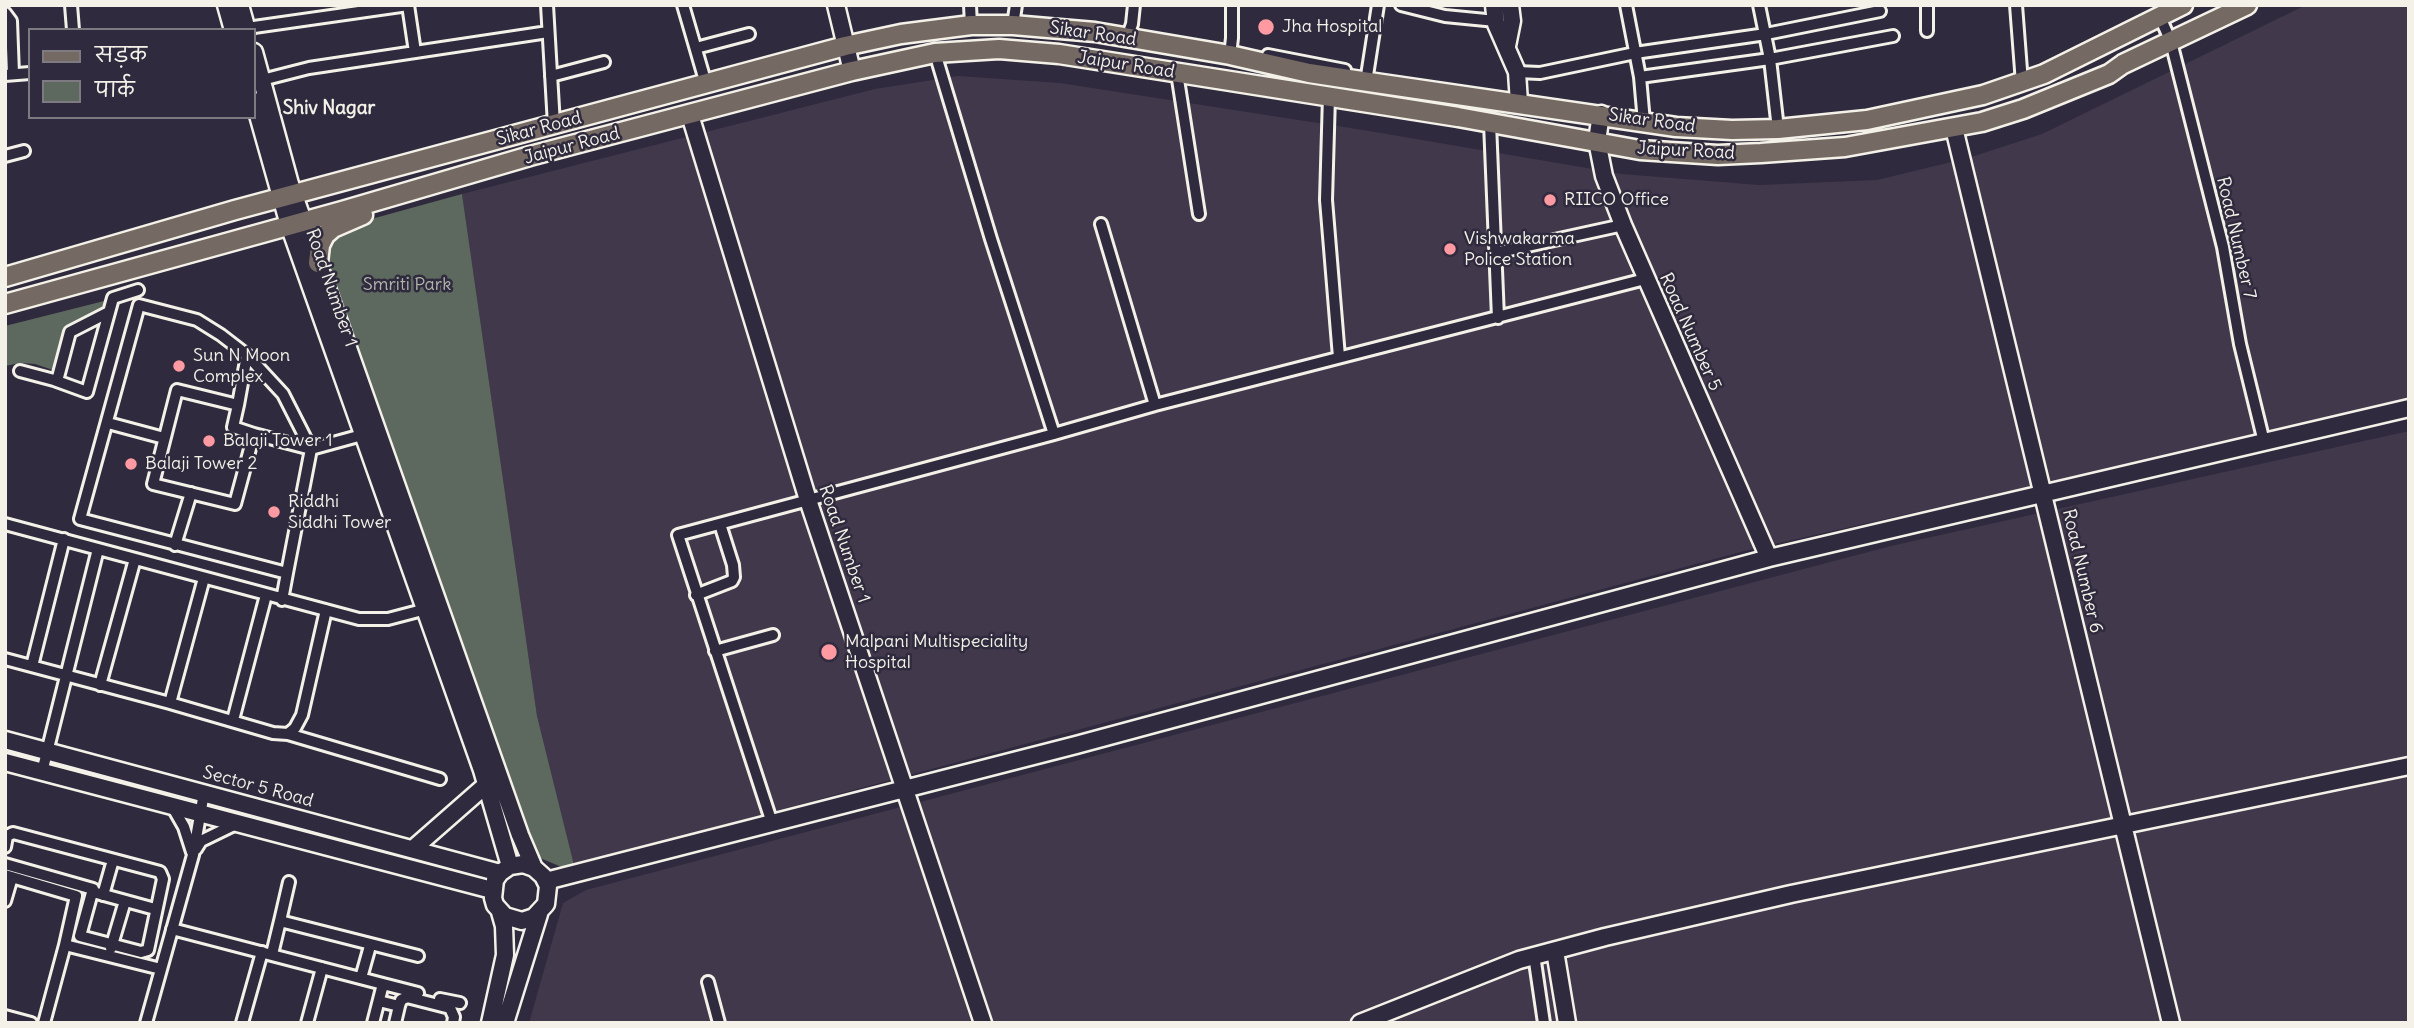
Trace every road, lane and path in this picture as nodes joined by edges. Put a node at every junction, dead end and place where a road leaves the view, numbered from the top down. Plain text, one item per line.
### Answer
1 (71, 5) edge
2 (226, 5) edge
3 (240, 5) edge
4 (408, 5) edge
5 (547, 5) edge
6 (683, 5) edge
7 (836, 5) edge
8 (970, 5) edge
9 (1016, 5) edge
10 (1134, 5) edge
11 (1232, 5) edge
12 (1378, 5) edge
13 (1401, 5) edge
14 (1510, 5) edge
15 (1626, 5) edge
16 (1759, 5) edge
17 (1927, 5) edge
18 (2016, 5) edge
19 (2183, 5) edge
20 (2246, 5) edge
21 (1872, 10) edge
22 (5, 13) edge
23 (1495, 13) edge
24 (2160, 17) junction
25 (1014, 21) junction
26 (971, 22) junction
27 (73, 28) edge
28 (241, 28) edge
29 (242, 28) edge
30 (249, 28) edge
31 (1927, 30) dead end
32 (548, 32) junction
33 (749, 34) dead end
34 (1766, 34) junction
35 (1128, 35) junction
36 (1893, 36) dead end
37 (844, 42) junction
38 (2171, 42) junction
39 (1507, 46) junction
40 (696, 48) junction
41 (1230, 51) junction
42 (415, 52) junction
43 (935, 53) junction
44 (1635, 53) junction
45 (256, 59) edge
46 (1770, 59) junction
47 (604, 62) dead end
48 (852, 71) junction
49 (1517, 72) junction
50 (28, 73) edge
51 (1177, 73) junction
52 (9, 74) edge
53 (551, 76) junction
54 (1640, 77) junction
55 (1367, 78) junction
56 (262, 80) junction
57 (705, 81) junction
58 (2022, 83) junction
59 (1329, 96) junction
60 (1519, 103) junction
61 (256, 106) edge
62 (690, 114) junction
63 (1601, 114) junction
64 (554, 122) junction
65 (1644, 122) junction
66 (1490, 123) junction
67 (1954, 128) junction
68 (1778, 129) junction
69 (1597, 141) junction
70 (24, 150) dead end
71 (5, 156) edge
72 (289, 194) junction
73 (369, 203) junction
74 (1199, 214) dead end
75 (296, 223) junction
76 (1101, 224) dead end
77 (1623, 225) junction
78 (1495, 253) junction
79 (318, 263) junction
80 (139, 267) junction
81 (5, 277) edge
82 (1645, 279) junction
83 (138, 290) junction
84 (5, 304) edge
85 (139, 305) junction
86 (109, 312) junction
87 (1498, 318) junction
88 (247, 355) junction
89 (1339, 357) junction
90 (20, 371) dead end
91 (57, 381) junction
92 (238, 405) junction
93 (1155, 405) junction
94 (2409, 408) edge
95 (108, 423) junction
96 (254, 434) junction
97 (1054, 434) junction
98 (362, 435) junction
99 (164, 438) junction
100 (2264, 442) junction
101 (311, 449) junction
102 (191, 493) junction
103 (2043, 494) junction
104 (808, 500) junction
105 (80, 519) junction
106 (5, 524) edge
107 (720, 524) junction
108 (69, 541) junction
109 (175, 545) junction
110 (98, 548) junction
111 (1769, 558) junction
112 (135, 559) junction
113 (287, 573) junction
114 (204, 578) junction
115 (266, 595) junction
116 (696, 595) junction
117 (282, 600) junction
118 (432, 607) junction
119 (326, 610) junction
120 (773, 635) dead end
121 (715, 651) junction
122 (5, 659) edge
123 (32, 666) junction
124 (66, 676) junction
125 (100, 685) junction
126 (170, 703) junction
127 (233, 720) junction
128 (288, 734) junction
129 (5, 740) edge
130 (47, 751) junction
131 (5, 762) edge
132 (2409, 766) edge
133 (42, 772) junction
134 (440, 779) dead end
135 (487, 784) junction
136 (905, 789) junction
137 (204, 793) junction
138 (172, 806) junction
139 (200, 813) junction
140 (238, 823) junction
141 (772, 823) junction
142 (2123, 826) junction
143 (5, 846) edge
144 (414, 848) junction
145 (193, 855) junction
146 (113, 860) junction
147 (5, 864) edge
148 (534, 868) junction
149 (505, 869) junction
150 (8, 876) edge
151 (546, 881) junction
152 (289, 882) dead end
153 (492, 890) junction
154 (98, 893) junction
155 (5, 901) edge
156 (125, 901) junction
157 (155, 909) junction
158 (500, 912) junction
159 (538, 914) junction
160 (280, 921) junction
161 (172, 929) junction
162 (65, 945) junction
163 (370, 946) junction
164 (111, 950) junction
165 (1555, 951) junction
166 (267, 953) junction
167 (1534, 955) junction
168 (418, 956) dead end
169 (322, 968) junction
170 (161, 969) junction
171 (361, 978) junction
172 (708, 982) dead end
173 (383, 984) junction
174 (379, 1001) junction
175 (460, 1003) dead end
176 (399, 1006) junction
177 (5, 1016) edge
178 (31, 1023) edge
179 (44, 1023) edge
180 (146, 1023) edge
181 (242, 1023) edge
182 (306, 1023) edge
183 (373, 1023) edge
184 (395, 1023) edge
185 (453, 1023) edge
186 (490, 1023) edge
187 (505, 1023) edge
188 (719, 1023) edge
189 (982, 1023) edge
190 (1360, 1023) edge
191 (1544, 1023) edge
192 (1567, 1023) edge
193 (2171, 1023) edge

1 - 27 street
2 - 28 street
3 - 29 street
4 - 30 street
4 - 42 street
5 - 32 street
6 - 40 street
7 - 37 street
8 - 26 street
9 - 25 street
10 - 35 street
11 - 41 street
12 - 55 street
13 - 23 street
14 - 39 street
15 - 44 street
16 - 34 street
17 - 31 street
18 - 58 street
19 - 24 main road, Sikar Road
20 - 38 main road, Jaipur Road
21 - 34 street
22 - 52 street
23 - 39 street
24 - 38 street, Road Number 7
24 - 58 main road, Sikar Road
25 - 26 main road, Sikar Road
25 - 35 main road, Sikar Road
26 - 37 main road, Sikar Road
32 - 42 street
32 - 53 street
33 - 40 street
34 - 44 street
34 - 46 street
35 - 41 main road, Sikar Road
36 - 46 street
37 - 48 street
37 - 57 main road, Sikar Road
38 - 67 main road, Jaipur Road
38 - 100 street, Road Number 7
39 - 49 street
40 - 57 street
41 - 55 main road, Sikar Road
42 - 56 street
43 - 48 main road, Jaipur Road
43 - 51 main road, Jaipur Road
43 - 97 street
44 - 49 street
44 - 54 street
45 - 56 street
46 - 54 street
46 - 68 street
47 - 53 street
48 - 62 main road, Jaipur Road
49 - 60 street
50 - 52 street
51 - 59 main road, Jaipur Road
51 - 74 street
53 - 64 street
54 - 65 street
55 - 60 main road, Sikar Road
56 - 72 street
57 - 64 main road, Sikar Road
58 - 68 main road, Sikar Road
59 - 66 main road, Jaipur Road
59 - 89 street
60 - 63 main road, Sikar Road
61 - 72 street
62 - 73 main road, Jaipur Road
62 - 104 street, Road Number 1
63 - 65 main road, Sikar Road
63 - 69 street, Road Number 5
64 - 72 main road, Sikar Road
65 - 68 main road, Sikar Road
66 - 69 main road, Jaipur Road
66 - 78 street
67 - 69 main road, Jaipur Road
67 - 103 street, Road Number 6
69 - 77 street, Road Number 5
70 - 71 street
72 - 75 street, Road Number 1
72 - 81 main road, Sikar Road
73 - 75 main road, Jaipur Road
73 - 79 main road
75 - 79 street, Road Number 1
75 - 80 main road, Jaipur Road
75 - 98 street, Road Number 1
76 - 93 street
77 - 78 street
77 - 82 street, Road Number 5
78 - 87 street
79 - 118 street, Road Number 1
80 - 83 street
80 - 84 main road, Jaipur Road
82 - 87 street
82 - 111 street, Road Number 5
83 - 85 street
83 - 86 street
85 - 88 street
85 - 95 street
86 - 91 street
86 - 91 street
87 - 89 street
88 - 92 street
88 - 101 street
89 - 93 street
90 - 91 street
92 - 96 street
92 - 99 street
93 - 97 street
94 - 100 street
95 - 99 street
95 - 105 street
96 - 101 street
96 - 102 street
97 - 104 street
98 - 101 street
98 - 118 street, Road Number 1
99 - 102 street
100 - 103 street
101 - 113 street
102 - 109 street
103 - 111 street
103 - 142 street, Road Number 6
104 - 107 street
104 - 136 street, Road Number 1
105 - 108 street
105 - 109 street
106 - 108 street
107 - 116 street
107 - 116 street
108 - 110 street
108 - 123 street
109 - 113 street
110 - 112 street
110 - 124 street
111 - 136 street
112 - 114 street
112 - 125 street
113 - 117 street
114 - 115 street
114 - 126 street
115 - 117 street
115 - 127 street
116 - 121 street
117 - 119 street
118 - 119 street
118 - 135 street, Road Number 1
118 - 148 street, Road Number 1
119 - 128 street
120 - 121 street
121 - 141 street
122 - 123 street
123 - 124 street
124 - 125 street
124 - 130 street
125 - 126 street
126 - 127 street
127 - 128 street
128 - 134 street
129 - 130 street, Sector 5 Road
130 - 133 street
130 - 137 street, Sector 5 Road
131 - 133 street
132 - 142 street
133 - 138 street
135 - 144 street
135 - 149 street, Road Number 1
136 - 141 street
136 - 189 street, Road Number 1
137 - 139 street
137 - 144 street, Sector 5 Road
138 - 139 street
138 - 145 street
139 - 140 street
139 - 145 street
140 - 145 street
140 - 153 street
141 - 151 street
142 - 165 street
142 - 193 street, Road Number 6
143 - 146 street
144 - 149 street, Sector 5 Road
145 - 161 street
146 - 154 street
146 - 157 street
147 - 154 street
148 - 149 street
148 - 151 street
149 - 153 street
150 - 155 street
150 - 162 street
151 - 159 street
152 - 160 street
153 - 158 street
154 - 156 street
154 - 164 street
156 - 157 street
156 - 164 street
157 - 164 street
158 - 159 street
158 - 186 street
159 - 187 street
160 - 163 street
160 - 166 street
161 - 166 street
161 - 170 street
162 - 164 street
162 - 179 street
163 - 168 street
163 - 171 street
164 - 170 street
165 - 167 street
165 - 192 street
166 - 169 street
166 - 181 street
167 - 190 street
167 - 191 street
169 - 171 street
169 - 182 street
170 - 180 street
171 - 173 street
172 - 188 street
173 - 174 street
173 - 175 street
174 - 176 street
174 - 183 street
176 - 184 street
176 - 185 street
177 - 178 street

